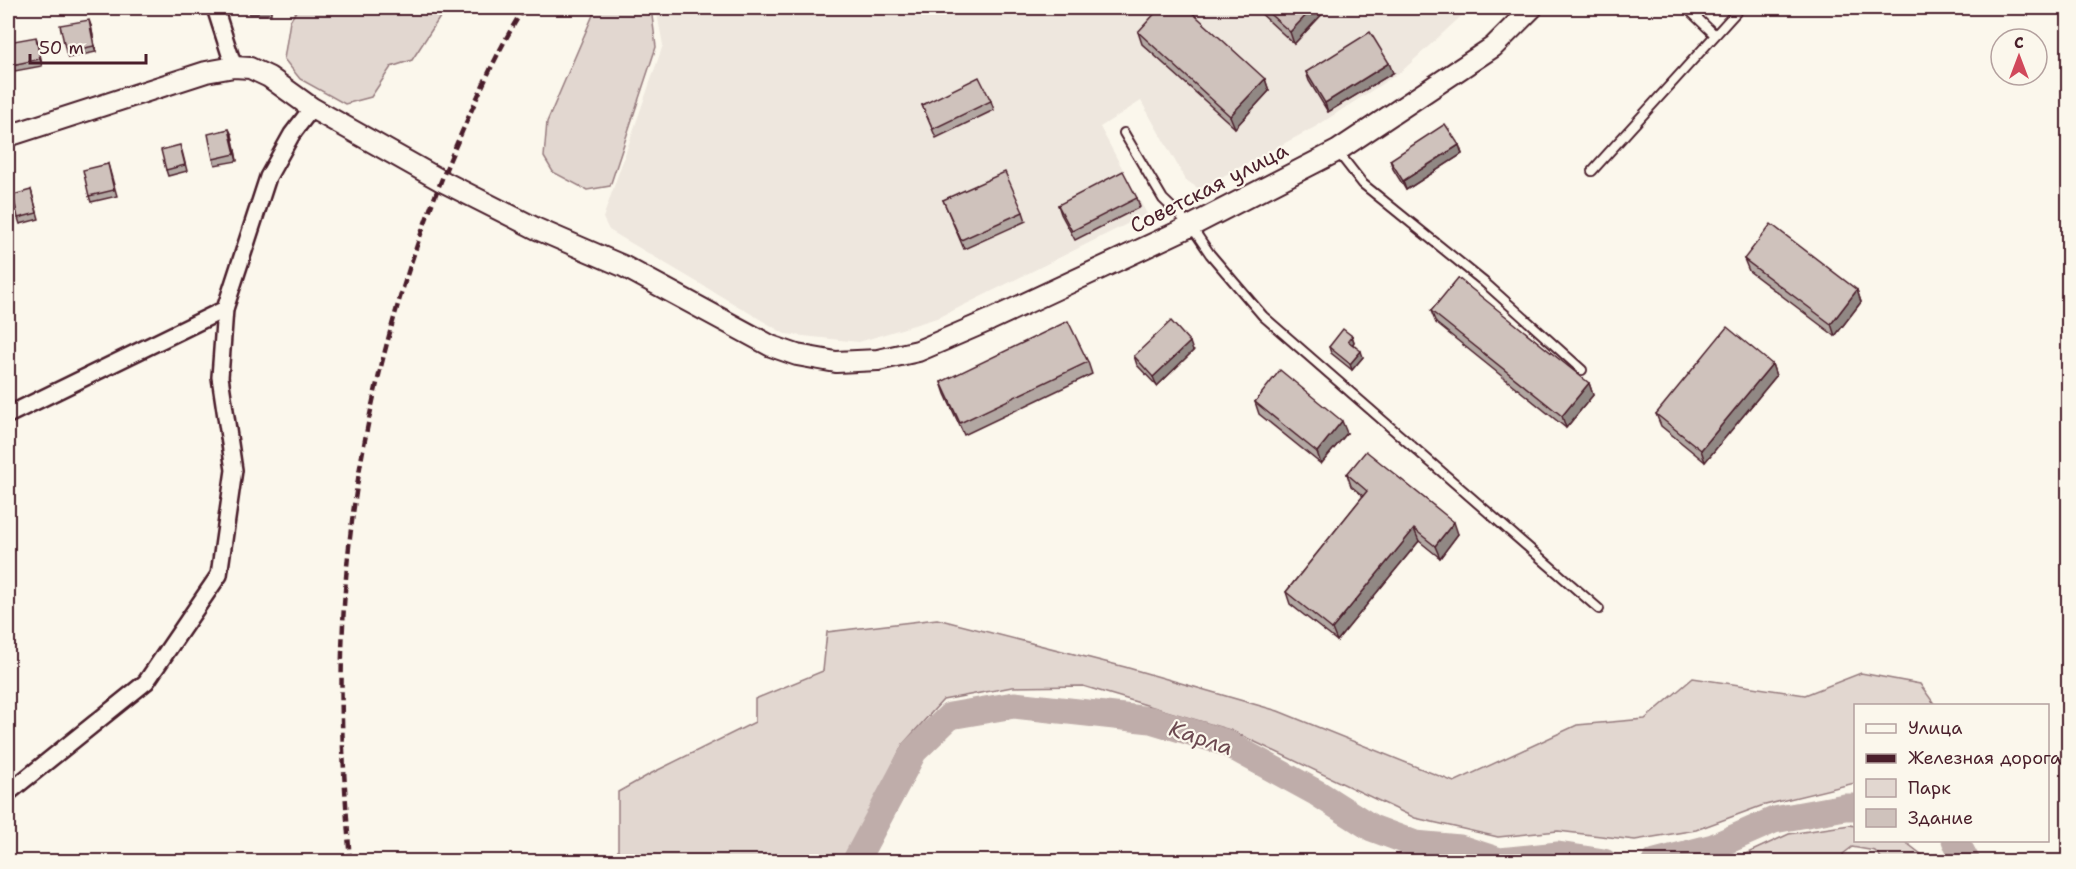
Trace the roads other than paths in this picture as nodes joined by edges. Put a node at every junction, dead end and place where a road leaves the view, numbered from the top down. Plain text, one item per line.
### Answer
1 (215, 8) edge
2 (1532, 8) edge
3 (1687, 8) edge
4 (1740, 8) edge
5 (1715, 35) junction
6 (234, 67) junction
7 (312, 108) junction
8 (1124, 133) dead end
9 (8, 136) edge
10 (1337, 151) junction
11 (1592, 171) dead end
12 (1191, 226) junction
13 (225, 309) junction
14 (1582, 370) dead end
15 (8, 415) edge
16 (1599, 609) dead end
17 (8, 793) edge

1 - 6 street
2 - 10 street, Советская улица
3 - 5 lane
4 - 5 lane
5 - 11 lane
6 - 7 street, Советская улица
6 - 9 street
7 - 12 street, Советская улица
7 - 13 street
8 - 12 lane
10 - 12 street, Советская улица
10 - 14 lane
12 - 16 lane
13 - 15 street
13 - 17 street

